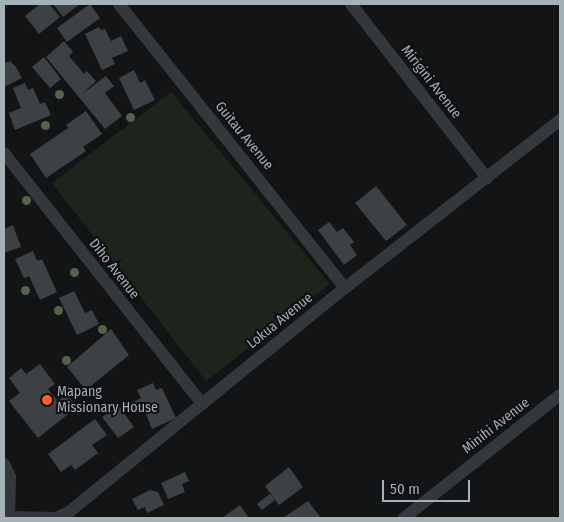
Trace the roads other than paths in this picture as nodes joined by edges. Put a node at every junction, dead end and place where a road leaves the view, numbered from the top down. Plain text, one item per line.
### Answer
1 (118, 4) edge
2 (351, 4) edge
3 (560, 120) edge
4 (4, 153) edge
5 (488, 178) junction
6 (345, 288) junction
7 (560, 395) edge
8 (202, 404) junction
9 (4, 464) edge
10 (9, 518) edge
11 (404, 518) edge

1 - 6 street, Guitau Avenue
2 - 5 street, Mirigini Avenue
3 - 5 street, Lokua Avenue
4 - 8 street, Diho Avenue
5 - 6 street, Lokua Avenue
6 - 8 street, Lokua Avenue
7 - 11 street, Minihi Avenue
8 - 10 street, Lokua Avenue
9 - 10 street

